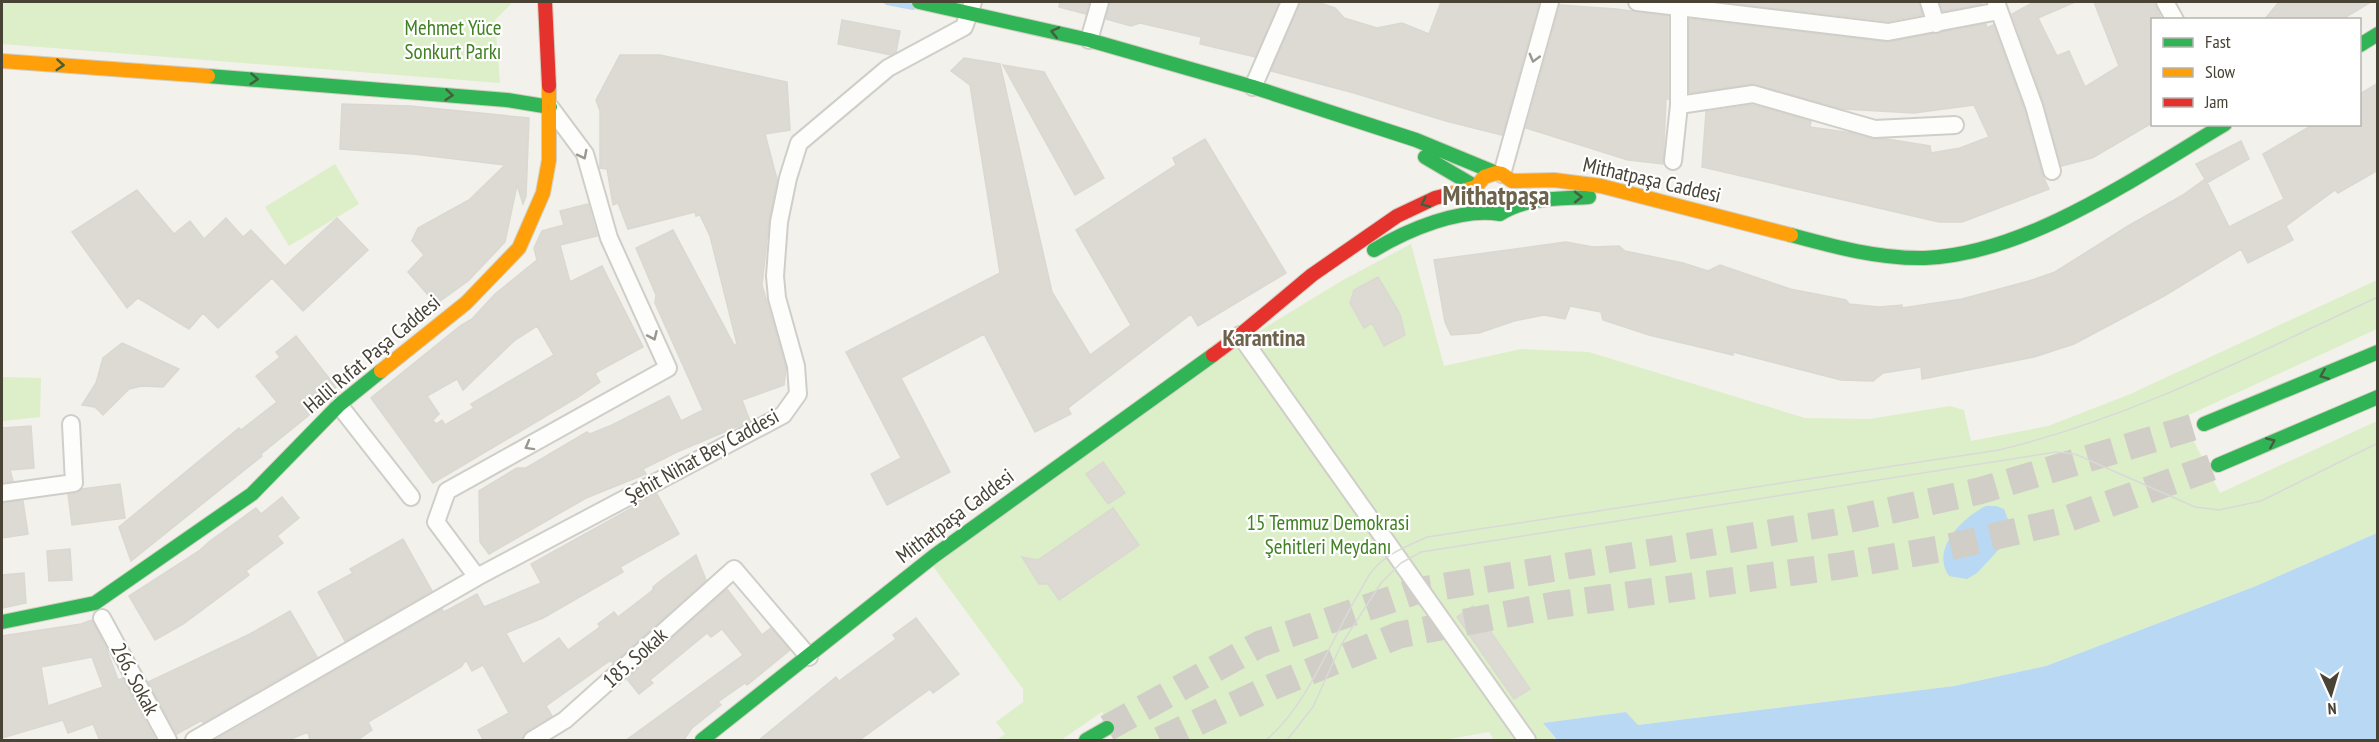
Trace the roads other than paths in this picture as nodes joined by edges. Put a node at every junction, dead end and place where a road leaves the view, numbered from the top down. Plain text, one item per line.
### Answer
1 (545, 2) edge
2 (919, 2) edge
3 (1100, 2) edge
4 (1290, 2) edge
5 (1550, 2) edge
6 (1637, 2) edge
7 (1929, 2) edge
8 (2165, 2) edge
9 (1679, 4) edge
10 (1998, 6) edge
11 (970, 18) edge
12 (2174, 18) edge
13 (1936, 24) junction
14 (1000, 34) dead end
15 (2378, 34) edge
16 (1089, 40) junction
17 (2361, 44) edge
18 (2, 61) edge
19 (1253, 87) junction
20 (1679, 105) junction
21 (550, 107) junction
22 (1955, 125) dead end
23 (2222, 126) edge
24 (1672, 161) dead end
25 (2052, 171) dead end
26 (1503, 176) junction
27 (1476, 187) junction
28 (1512, 206) junction
29 (1488, 212) junction
30 (1782, 232) junction
31 (1240, 335) junction
32 (2378, 352) edge
33 (2378, 397) edge
34 (339, 405) junction
35 (71, 424) dead end
36 (2204, 424) tunnel mouth
37 (2218, 465) tunnel mouth
38 (2, 493) edge
39 (411, 497) dead end
40 (477, 577) junction
41 (102, 618) dead end
42 (2, 622) edge
43 (809, 657) junction
44 (1107, 728) tunnel mouth
45 (168, 741) edge
46 (194, 741) edge
47 (532, 741) edge
48 (702, 741) edge
49 (1086, 741) edge
50 (1527, 741) edge

1 - 21 main road, Halil Rıfat Paşa Caddesi
2 - 11 main road
3 - 16 street
4 - 19 street
5 -> 26 street
6 - 9 street
7 - 13 street
8 - 12 street
9 - 13 street
9 - 20 street
10 - 13 street
10 - 25 street
16 -> 11 main road
11 - 40 street, Şehit Nihat Bey Caddesi
14 - 27 main road
15 - 17 main road
16 - 19 main road
18 -> 21 main road
19 - 26 main road
20 - 22 street
20 - 24 street
21 - 34 main road, Halil Rıfat Paşa Caddesi
21 -> 40 street
23 - 30 main road, Mithatpaşa Caddesi
26 - 27 main road, Mithatpaşa Caddesi
26 - 28 main road
26 - 30 main road, Mithatpaşa Caddesi
27 - 29 main road
27 -> 31 main road, Mithatpaşa Caddesi
28 - 29 main road, Mithatpaşa Caddesi
28 -> 30 main road, Mithatpaşa Caddesi
29 - 31 main road, Mithatpaşa Caddesi
31 - 43 main road, Mithatpaşa Caddesi
31 - 50 street
32 -> 36 main road
37 -> 33 main road
34 - 39 street
34 - 42 main road, Halil Rıfat Paşa Caddesi
35 - 38 street
40 - 46 street, Şehit Nihat Bey Caddesi
41 - 45 street, 266. Sokak
43 - 47 street, 185. Sokak
43 - 48 main road, Mithatpaşa Caddesi
44 - 49 main road

